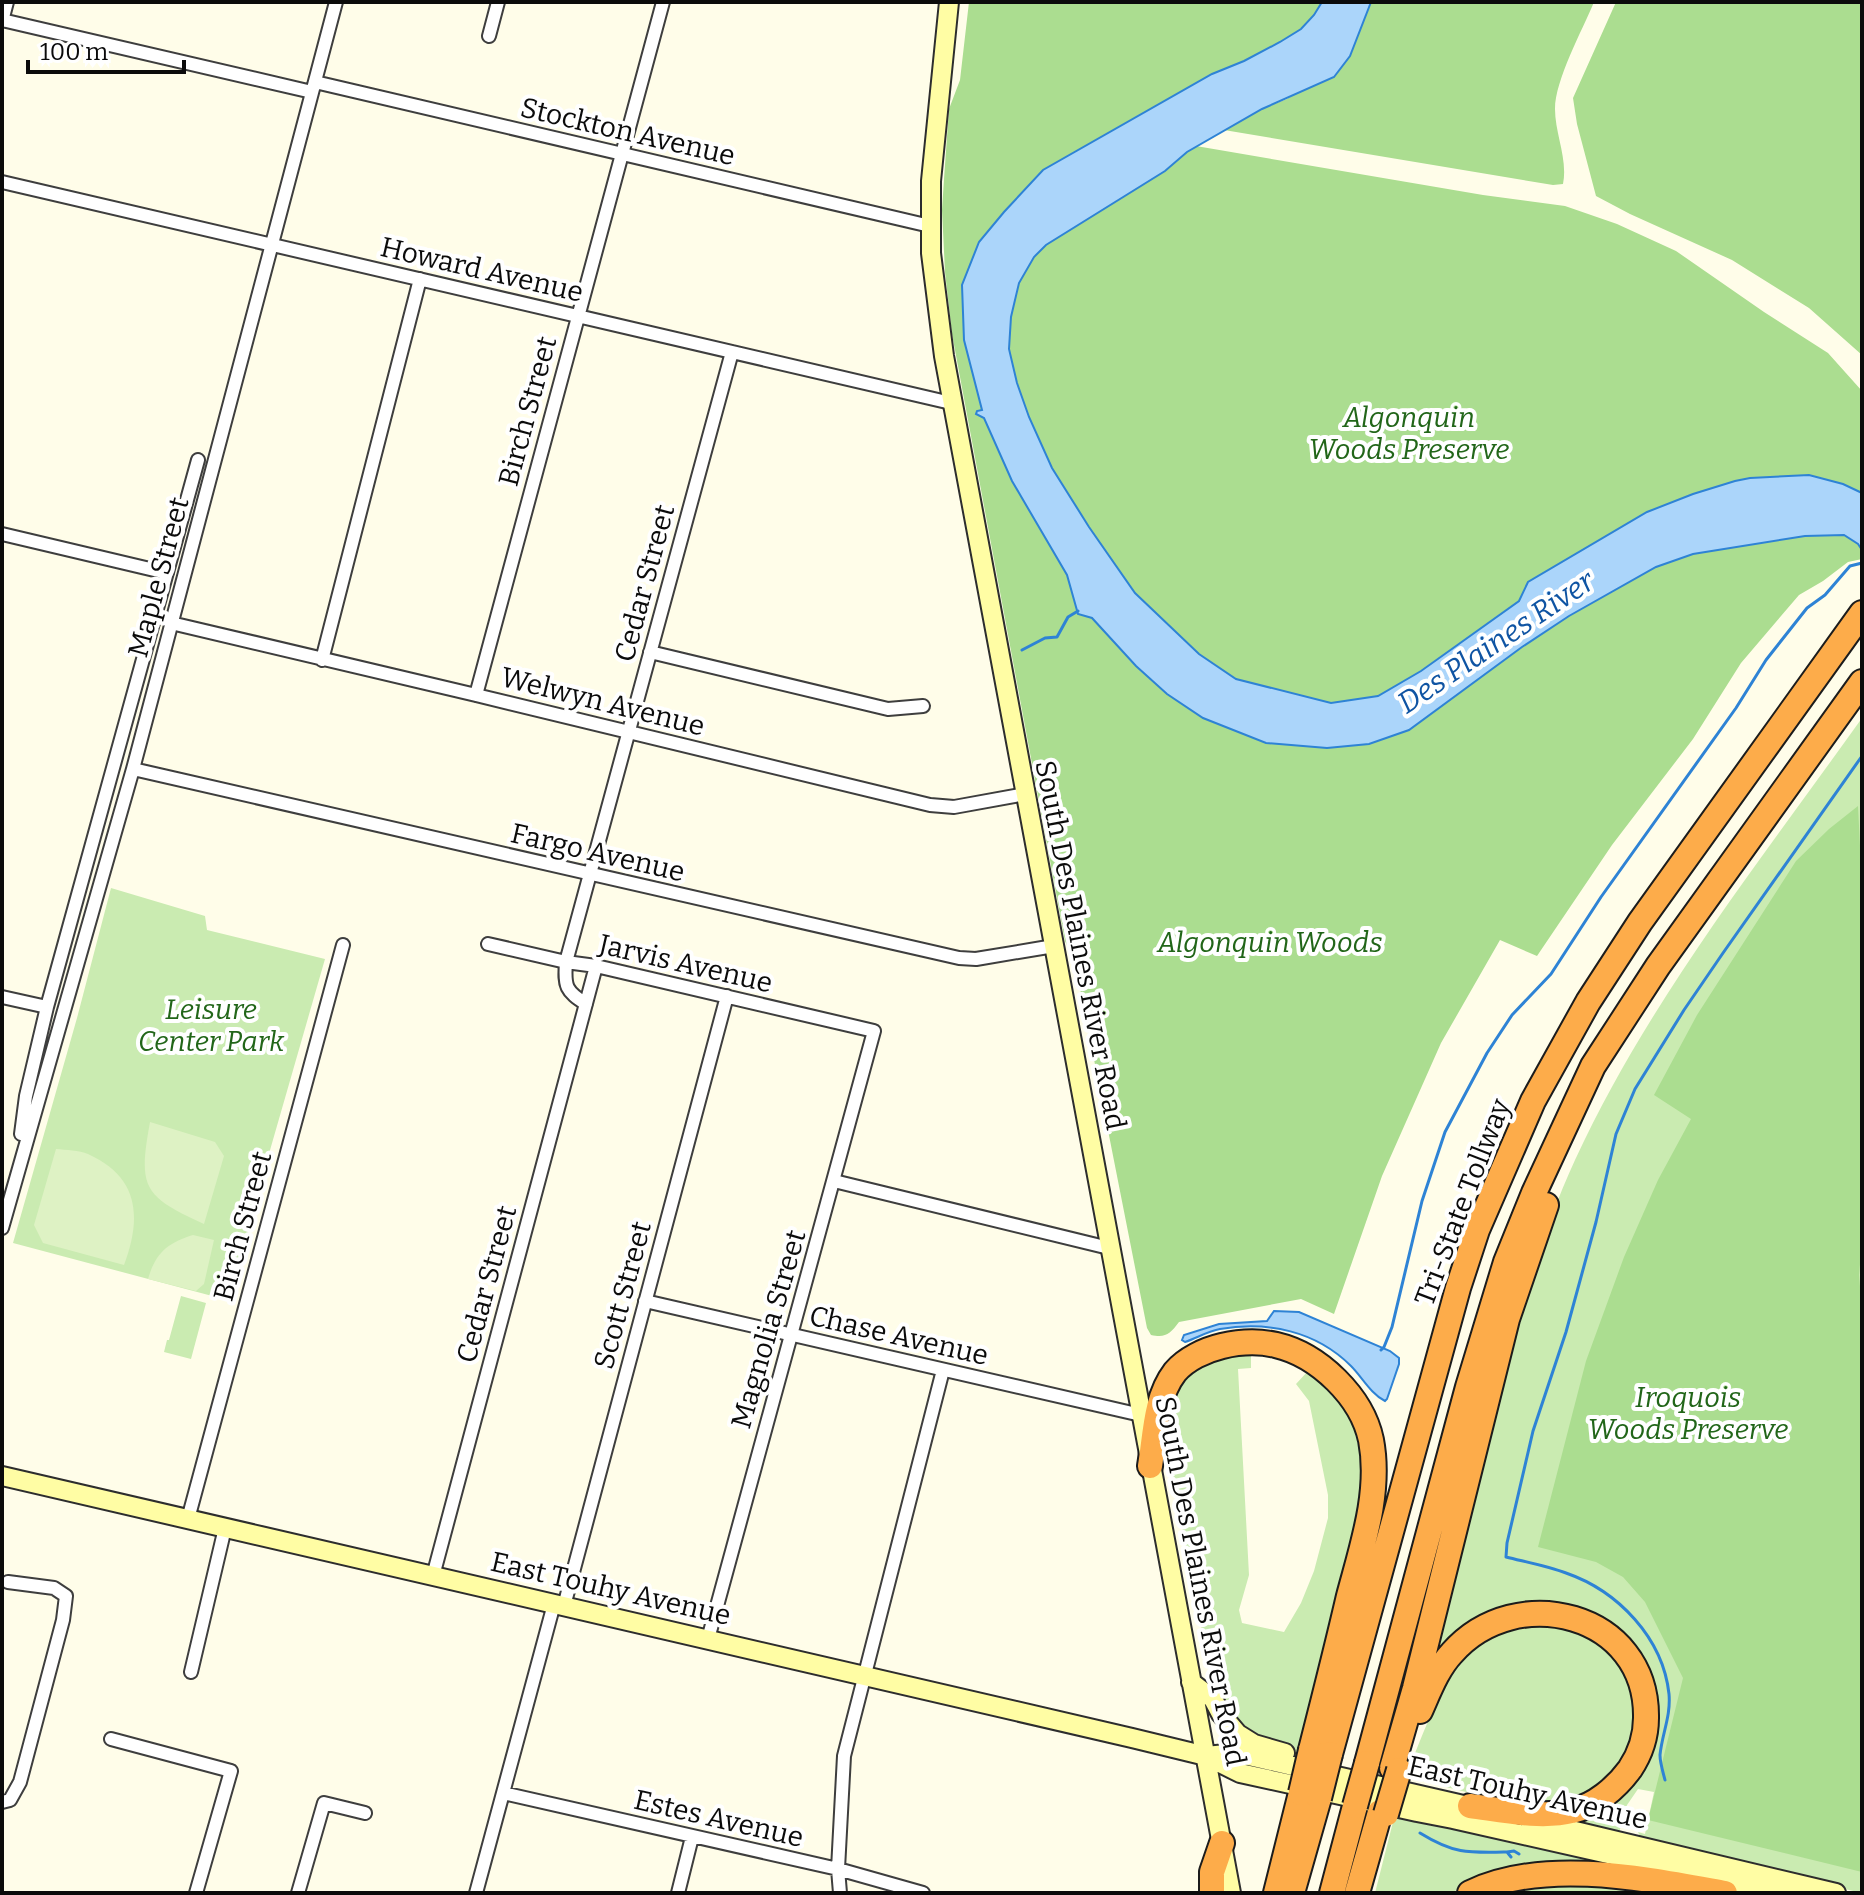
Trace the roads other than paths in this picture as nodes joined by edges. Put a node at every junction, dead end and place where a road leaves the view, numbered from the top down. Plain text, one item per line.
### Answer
1 (7, 2) edge
2 (336, 2) edge
3 (498, 2) edge
4 (663, 2) edge
5 (949, 2) edge
6 (2, 20) edge
7 (489, 36) dead end
8 (313, 87) junction
9 (621, 155) junction
10 (2, 182) edge
11 (930, 226) junction
12 (271, 245) junction
13 (420, 279) junction
14 (577, 316) junction
15 (732, 352) junction
16 (951, 403) junction
17 (198, 460) dead end
18 (2, 534) edge
19 (167, 573) junction
20 (1862, 613) edge
21 (171, 623) junction
22 (650, 652) junction
23 (322, 660) junction
24 (1862, 682) edge
25 (476, 695) junction
26 (923, 706) dead end
27 (629, 733) junction
28 (133, 769) junction
29 (1025, 794) junction
30 (589, 875) junction
31 (488, 944) dead end
32 (343, 945) dead end
33 (1054, 946) junction
34 (566, 962) junction
35 (596, 966) junction
36 (727, 996) junction
37 (2, 997) edge
38 (586, 1004) junction
39 (47, 1007) junction
40 (874, 1031) joint
41 (1575, 1107) junction
42 (20, 1162) junction
43 (834, 1181) junction
44 (2, 1228) edge
45 (1109, 1248) junction
46 (645, 1301) junction
47 (790, 1334) junction
48 (943, 1370) junction
49 (1141, 1415) junction
50 (1150, 1466) junction
51 (2, 1476) edge
52 (188, 1519) junction
53 (225, 1528) junction
54 (433, 1576) junction
55 (8, 1582) dead end
56 (559, 1605) junction
57 (708, 1639) junction
58 (191, 1672) dead end
59 (863, 1675) junction
60 (1191, 1682) junction
61 (111, 1739) dead end
62 (1206, 1756) junction
63 (1320, 1759) junction
64 (1396, 1769) junction
65 (503, 1793) junction
66 (1310, 1796) junction
67 (2, 1802) edge
68 (1470, 1806) junction
69 (365, 1813) dead end
70 (1383, 1813) junction
71 (692, 1837) junction
72 (1222, 1843) junction
73 (838, 1869) junction
74 (196, 1893) edge
75 (298, 1893) edge
76 (476, 1893) edge
77 (678, 1893) edge
78 (840, 1893) edge
79 (923, 1893) edge
80 (1212, 1893) edge
81 (1231, 1893) edge
82 (1276, 1893) edge
83 (1292, 1893) edge
84 (1332, 1893) edge
85 (1357, 1893) edge
86 (1364, 1893) edge
87 (1470, 1893) edge
88 (1725, 1893) edge
89 (1781, 1893) edge
90 (1836, 1893) edge

1 - 6 street
2 - 8 street, Maple Street
3 - 7 street
4 - 9 street, Birch Street
5 - 11 main road, South Des Plaines River Road
6 - 8 street, Stockton Avenue
8 - 9 street, Stockton Avenue
8 - 12 street, Maple Street
9 - 11 street, Stockton Avenue
9 - 14 street, Birch Street
10 - 12 street, Howard Avenue
11 - 16 main road, South Des Plaines River Road
12 - 13 street, Howard Avenue
12 - 21 street, Maple Street
13 - 14 street, Howard Avenue
13 - 23 street
14 - 15 street, Howard Avenue
14 - 25 street, Birch Street
15 - 16 street, Howard Avenue
15 - 22 street, Cedar Street
16 - 29 main road, South Des Plaines River Road
17 - 19 street, Maple Street
18 - 19 street
19 - 39 street, Maple Street
20 - 63 highway, Tri-State Tollway
21 - 23 street, Welwyn Avenue
21 - 28 street, Maple Street
22 - 26 street
22 - 27 street, Cedar Street
23 - 25 street, Welwyn Avenue
24 - 41 highway
25 - 27 street, Welwyn Avenue
27 - 29 street, Welwyn Avenue
27 - 30 street, Cedar Street
28 - 30 street, Fargo Avenue
28 - 42 street, Maple Street
29 - 33 main road, South Des Plaines River Road
30 - 33 street, Fargo Avenue
30 - 34 street, Cedar Street
31 - 34 street, Jarvis Avenue
32 - 52 street, Birch Street
33 - 45 main road, South Des Plaines River Road
34 - 35 street, Jarvis Avenue
34 - 38 street, Cedar Street
35 - 36 street, Jarvis Avenue
35 - 38 street, Cedar Street
36 - 40 street, Jarvis Avenue
36 - 46 street, Scott Street
37 - 39 street
38 - 54 street, Cedar Street
39 - 42 street, Maple Street
40 - 43 street, Magnolia Street
41 - 64 highway
41 - 84 highway, bridge
42 - 44 street, Maple Street
43 - 45 street
43 - 47 street, Magnolia Street
45 - 49 main road, South Des Plaines River Road
46 - 47 street, Chase Avenue
46 - 56 street, Scott Street
47 - 48 street, Chase Avenue
47 - 57 street, Magnolia Street
48 - 49 street, Chase Avenue
48 - 59 street
49 - 50 main road, South Des Plaines River Road
50 - 60 main road, South Des Plaines River Road
50 - 63 highway
51 - 52 main road, East Touhy Avenue
52 - 53 main road, East Touhy Avenue
53 - 54 main road, East Touhy Avenue
53 - 58 street
54 - 56 main road, East Touhy Avenue
55 - 67 street
56 - 57 main road, East Touhy Avenue
56 - 65 street, Scott Street
57 - 59 main road, East Touhy Avenue
59 - 62 main road, East Touhy Avenue
59 - 73 street
60 - 62 main road, South Des Plaines River Road
60 - 63 main road
61 - 74 street
62 - 63 main road, East Touhy Avenue
62 - 72 main road, South Des Plaines River Road
62 - 89 main road, East Touhy Avenue
63 - 66 highway, Tri-State Tollway, bridge
63 - 68 main road, East Touhy Avenue
64 - 68 highway
64 - 70 highway
65 - 71 street, Estes Avenue
65 - 76 street, Scott Street
66 - 82 highway
66 - 83 highway, Tri-State Tollway
68 - 90 main road, East Touhy Avenue
69 - 75 street
70 - 85 highway
70 - 86 highway
71 - 73 street, Estes Avenue
71 - 77 street
72 - 80 highway
72 - 81 main road, South Des Plaines River Road
73 - 78 street
73 - 79 street, Estes Avenue
87 - 88 highway

